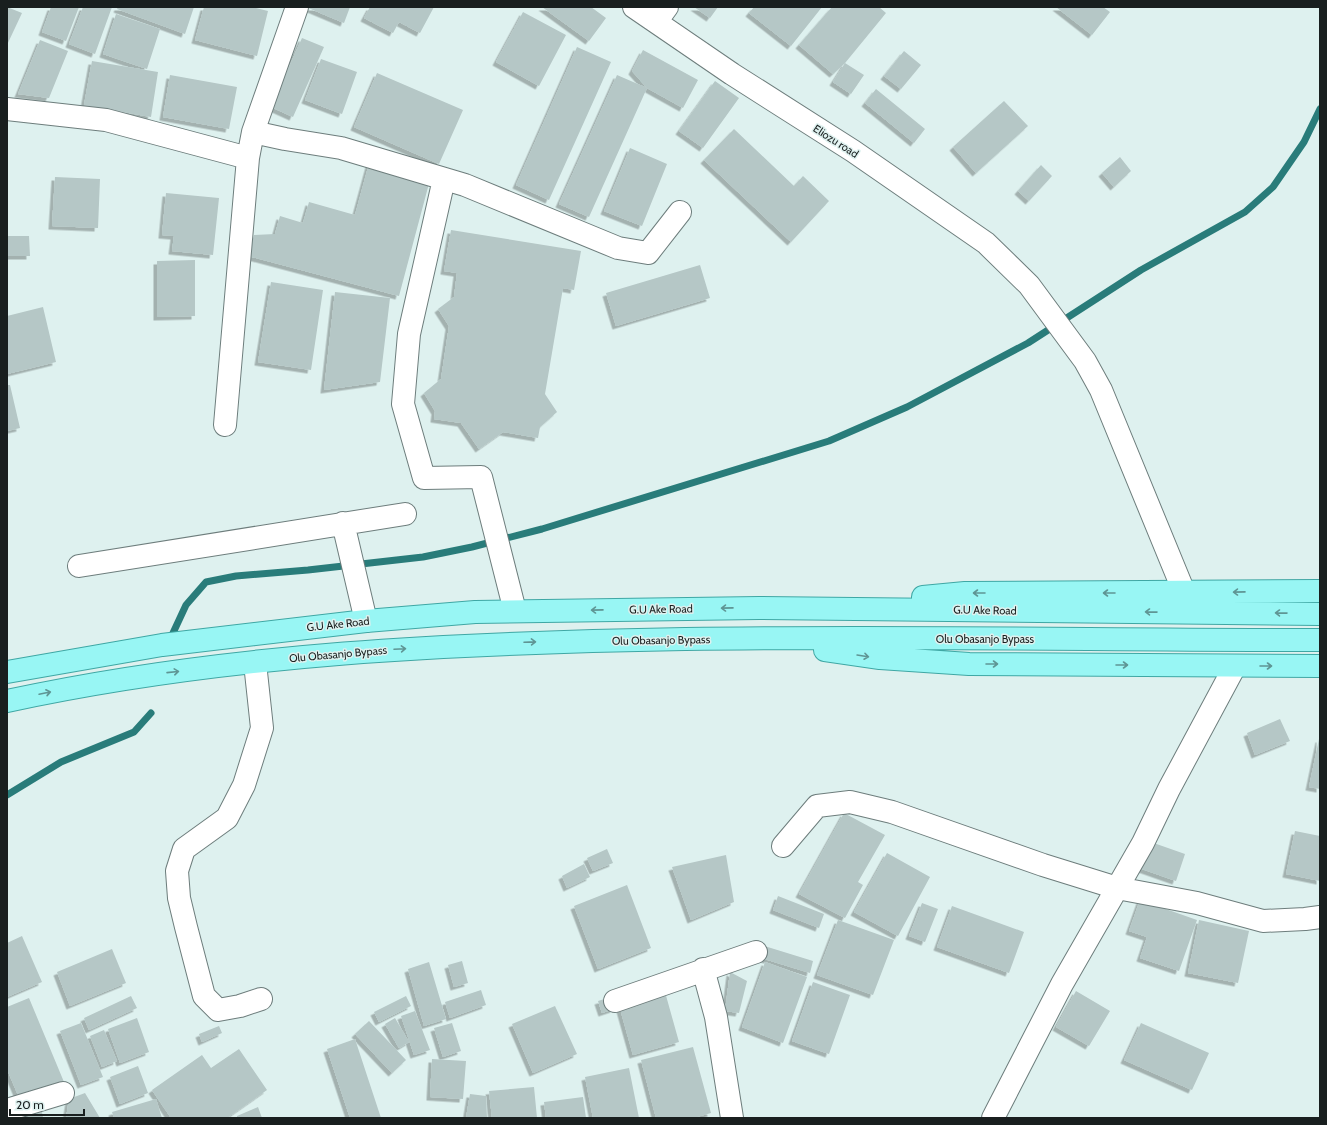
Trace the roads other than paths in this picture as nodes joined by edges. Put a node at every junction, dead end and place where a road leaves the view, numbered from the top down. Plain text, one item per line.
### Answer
1 (297, 7) edge
2 (634, 7) edge
3 (661, 14) edge
4 (7, 109) edge
5 (253, 132) junction
6 (248, 158) junction
7 (444, 179) junction
8 (680, 212) dead end
9 (225, 425) dead end
10 (405, 514) dead end
11 (345, 531) junction
12 (79, 566) dead end
13 (1320, 591) edge
14 (1184, 592) junction
15 (759, 608) junction
16 (515, 611) junction
17 (1320, 614) edge
18 (366, 621) junction
19 (755, 638) junction
20 (1320, 640) edge
21 (255, 663) junction
22 (1235, 666) junction
23 (1320, 666) edge
24 (7, 672) edge
25 (7, 701) edge
26 (783, 846) dead end
27 (1117, 888) junction
28 (1320, 917) edge
29 (756, 952) dead end
30 (704, 969) junction
31 (261, 1000) dead end
32 (616, 1000) dead end
33 (63, 1093) dead end
34 (7, 1110) edge
35 (732, 1118) edge
36 (993, 1118) edge

1 - 5 street
2 - 3 street, Eliozu road
3 - 14 street, Eliozu road
4 - 6 street
5 - 6 street
5 - 7 street
6 - 9 street
7 - 8 street
7 - 16 street
10 - 11 street
11 - 12 street
11 - 18 street
13 -> 14 main road
14 -> 15 main road
15 -> 16 main road, G.U Ake Road
17 -> 15 main road, G.U Ake Road
16 - 18 main road, G.U Ake Road
18 - 24 main road, G.U Ake Road
19 - 20 main road, Olu Obasanjo Bypass
21 -> 19 main road, Olu Obasanjo Bypass
19 -> 22 main road
25 -> 21 main road, Olu Obasanjo Bypass
21 - 31 street
22 -> 23 main road
22 - 27 street
26 - 27 street
27 - 28 street
27 - 36 street
29 - 30 street
30 - 32 street
30 - 35 street
33 - 34 street

